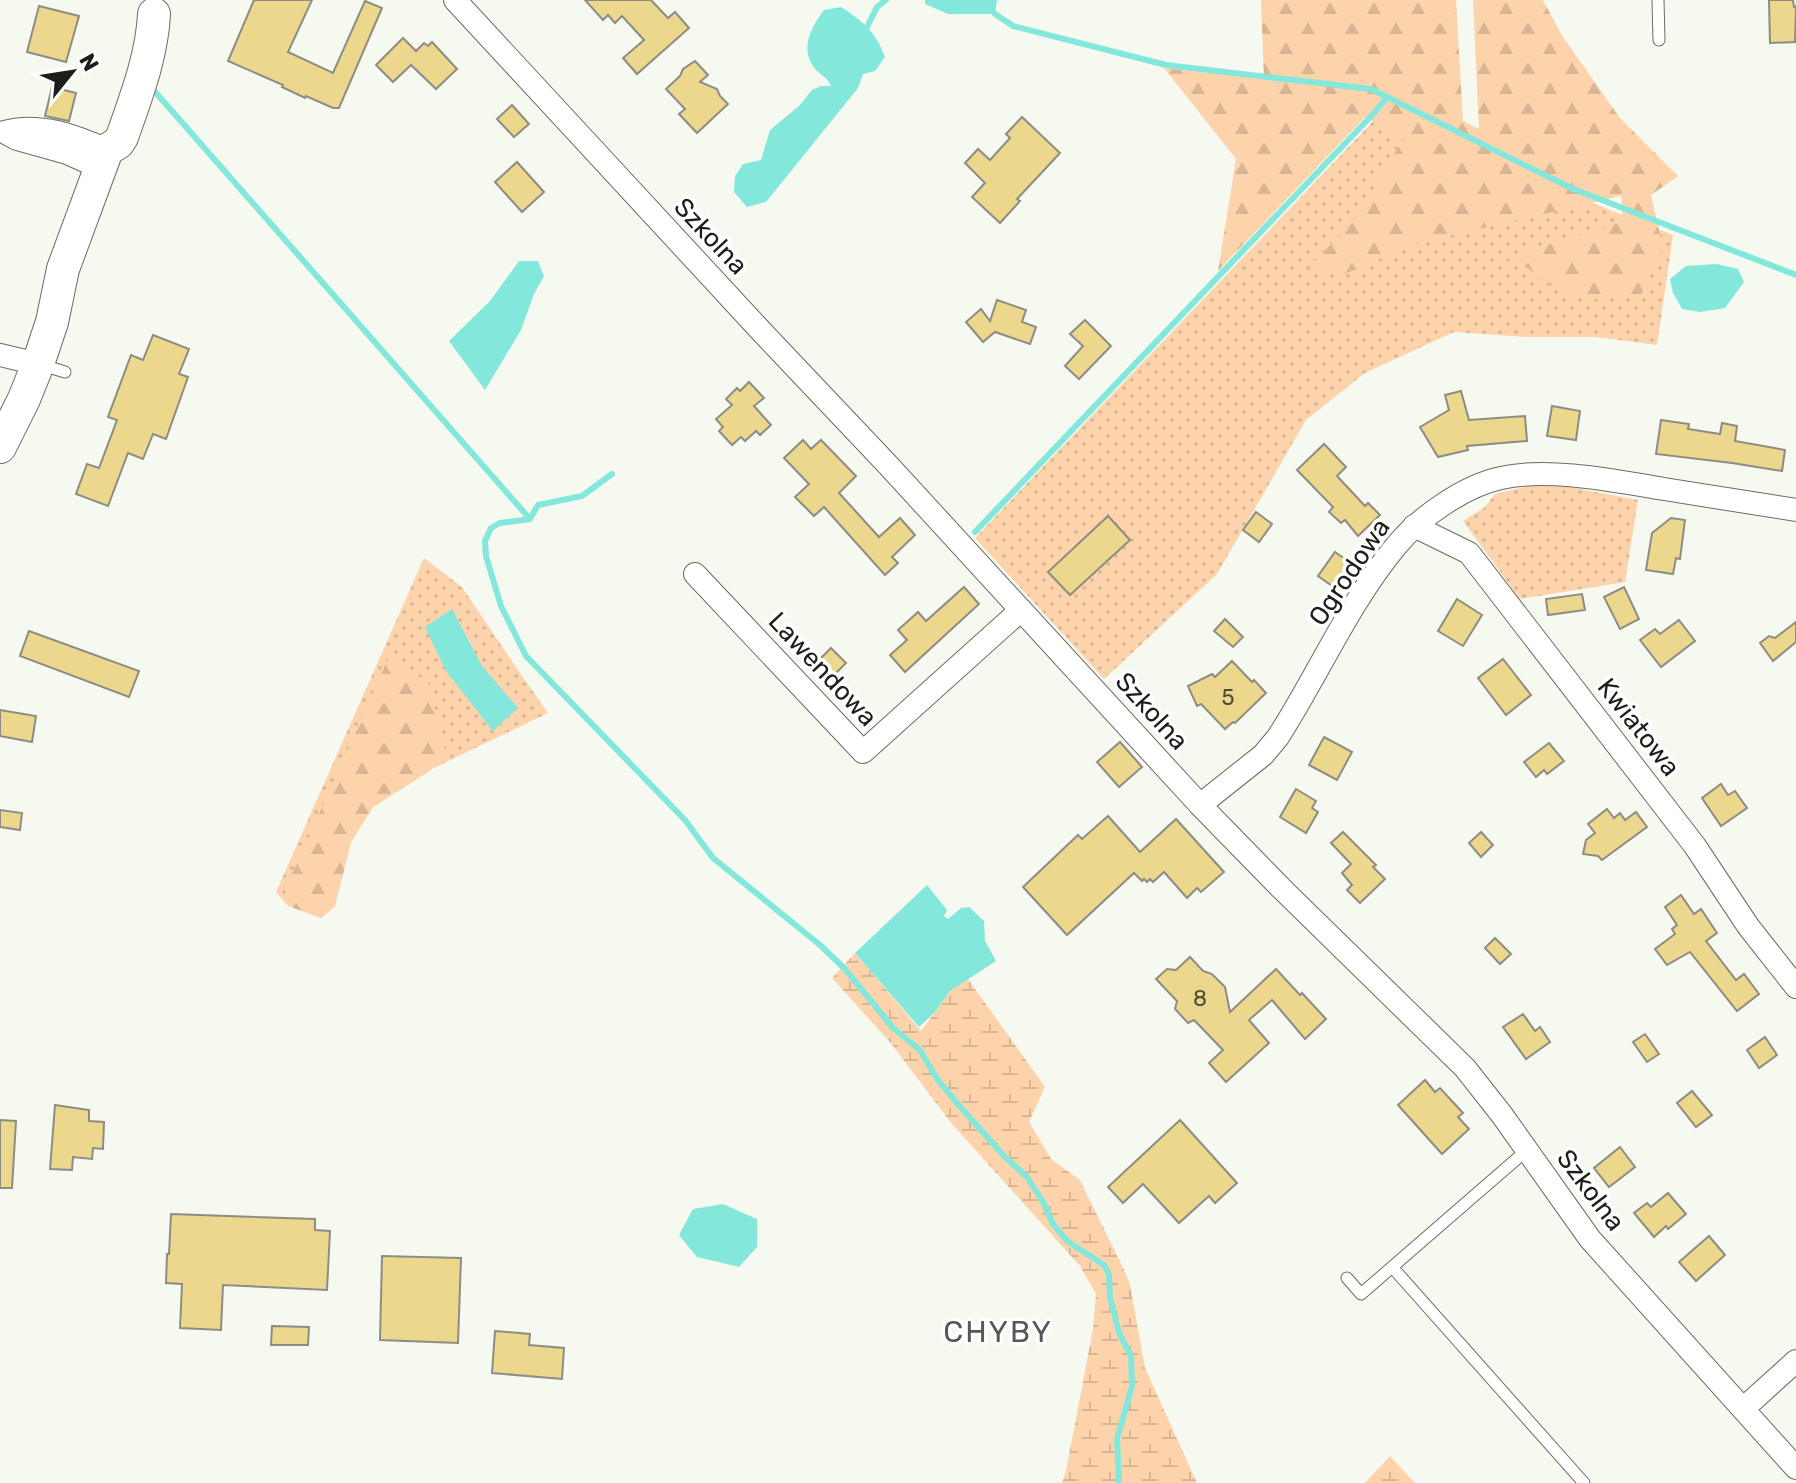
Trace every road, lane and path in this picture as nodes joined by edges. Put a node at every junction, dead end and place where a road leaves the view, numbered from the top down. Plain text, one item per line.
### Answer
1 (455, 0) edge
2 (1658, 0) edge
3 (156, 7) edge
4 (1659, 40) dead end
5 (2, 132) edge
6 (104, 159) junction
7 (30, 362) edge
8 (0, 410) edge
9 (0, 447) edge
10 (1796, 510) edge
11 (1414, 526) junction
12 (695, 574) dead end
13 (1021, 610) junction
14 (1200, 805) junction
15 (1796, 987) edge
16 (1527, 1150) junction
17 (1393, 1268) junction
18 (1347, 1278) dead end
19 (1796, 1361) edge
20 (1744, 1408) junction
21 (1796, 1468) edge
22 (1584, 1483) edge

1 - 13 street, Szkolna
2 - 4 lane
3 - 6 street
5 - 6 street
6 - 7 street
7 - 8 street
7 - 9 street
10 - 11 street, Ogrodowa
11 - 14 street, Ogrodowa
11 - 15 street, Kwiatowa
12 - 13 street, Lawendowa
13 - 14 street, Szkolna
14 - 16 street, Szkolna
16 - 17 lane
16 - 20 street, Szkolna
17 - 18 lane
17 - 22 lane
19 - 20 street
20 - 21 street, Szkolna

